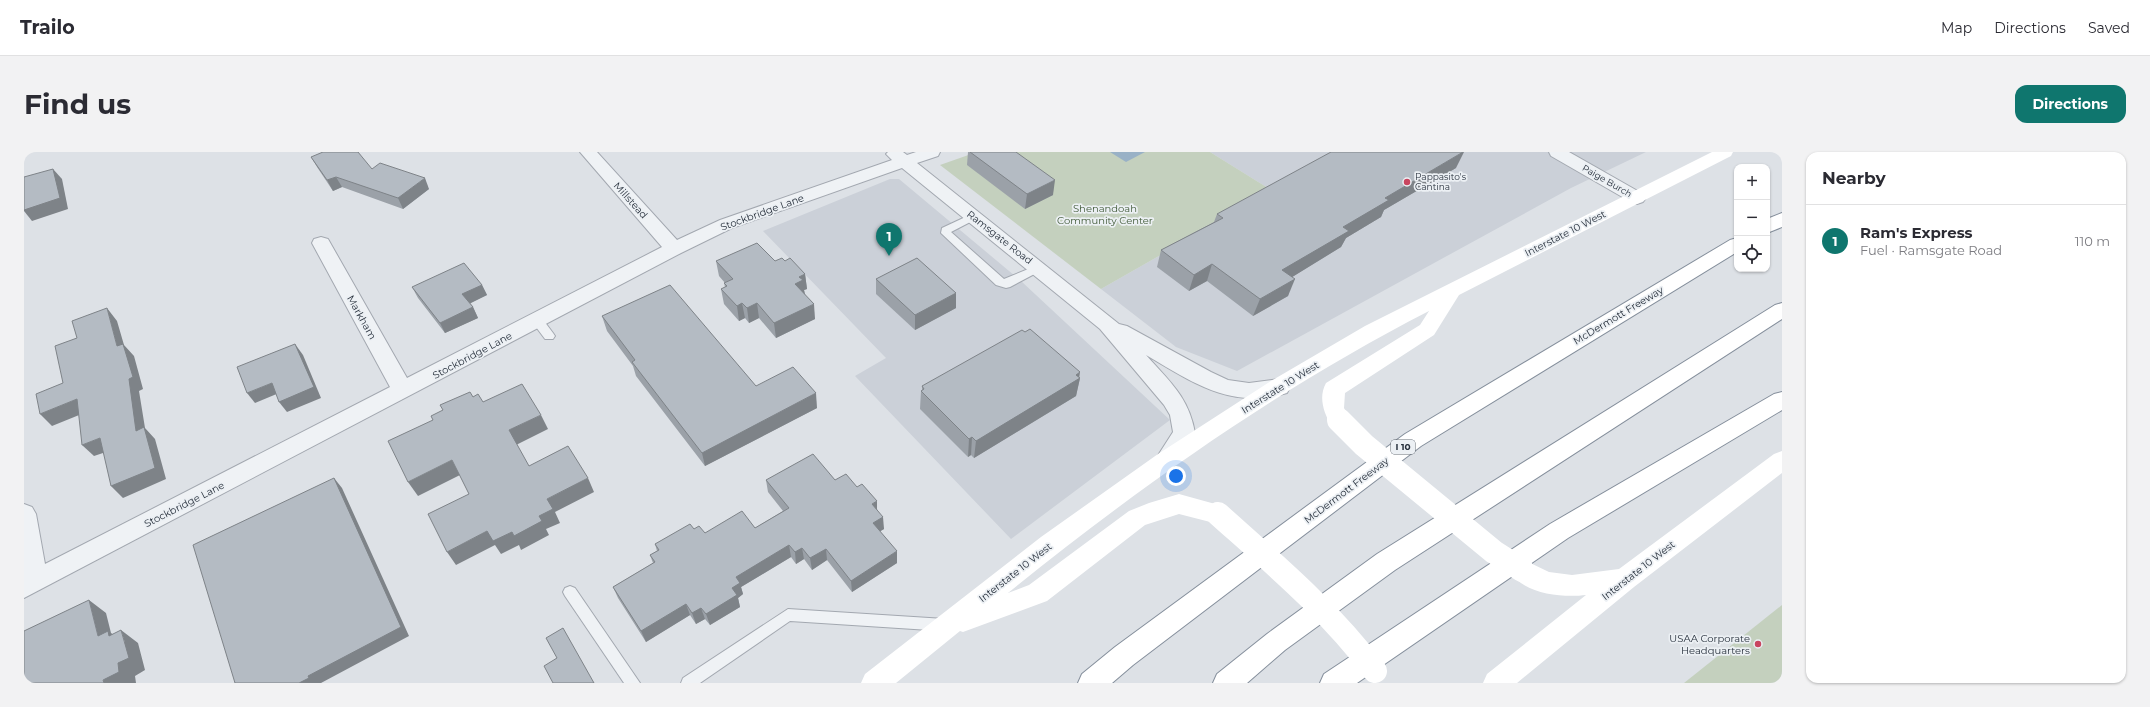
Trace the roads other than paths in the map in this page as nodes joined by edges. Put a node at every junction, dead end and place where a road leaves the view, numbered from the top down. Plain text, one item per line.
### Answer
1 (588, 152) edge
2 (932, 152) edge
3 (1557, 152) edge
4 (1725, 152) edge
5 (899, 157) edge
6 (1637, 198) junction
7 (974, 216) junction
8 (1782, 218) edge
9 (1770, 225) edge
10 (321, 243) dead end
11 (1734, 246) edge
12 (674, 249) junction
13 (1038, 268) junction
14 (1452, 291) junction
15 (1782, 310) edge
16 (1107, 324) junction
17 (1279, 387) junction
18 (404, 391) junction
19 (1782, 400) edge
20 (1166, 460) junction
21 (1782, 460) edge
22 (24, 514) edge
23 (1625, 579) junction
24 (30, 584) edge
25 (570, 592) dead end
26 (946, 625) junction
27 (1378, 677) edge
28 (633, 683) edge
29 (688, 683) edge
30 (874, 683) edge
31 (1092, 683) edge
32 (1227, 683) edge
33 (1334, 683) edge
34 (1497, 683) edge

1 - 12 street, Millstead
2 - 5 street, Stockbridge Lane
3 - 6 street, Paige Burch
4 - 6 main road, Interstate 10 West
5 - 7 street, Ramsgate Road
5 - 12 street, Stockbridge Lane
6 - 14 main road, Interstate 10 West
7 - 13 street, Ramsgate Road
7 - 13 lane
8 - 9 main road
10 - 18 street, Markham
11 - 31 main road, McDermott Freeway / I 10
12 - 18 street, Stockbridge Lane
13 - 16 street, Ramsgate Road
14 - 17 main road, Interstate 10 West
14 - 23 main road, bridge
15 - 32 main road
16 - 17 street, Ramsgate Road
16 - 20 street, Ramsgate Road
17 - 20 main road, Interstate 10 West
18 - 24 street, Stockbridge Lane
19 - 33 main road
20 - 26 main road, Interstate 10 West
21 - 23 main road, Interstate 10 West
22 - 24 street
23 - 34 main road, Interstate 10 West
25 - 28 lane
26 - 27 main road, bridge
26 - 29 lane
26 - 30 main road, Interstate 10 West

